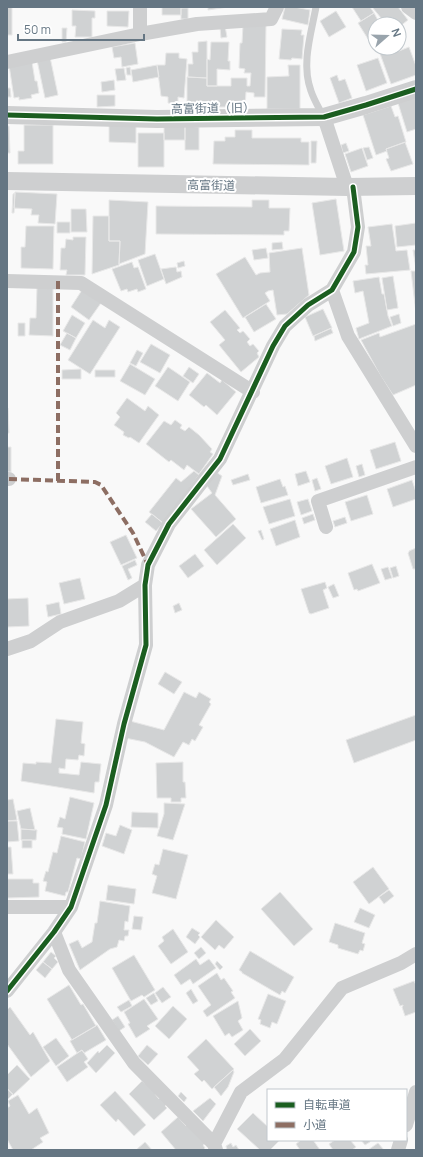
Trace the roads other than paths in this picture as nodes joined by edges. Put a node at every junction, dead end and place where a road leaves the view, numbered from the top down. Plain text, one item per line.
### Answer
1 (140, 7) edge
2 (277, 7) edge
3 (316, 7) edge
4 (408, 7) edge
5 (416, 13) edge
6 (140, 34) junction
7 (7, 62) edge
8 (416, 89) edge
9 (7, 115) edge
10 (324, 117) junction
11 (7, 181) edge
12 (416, 186) edge
13 (350, 187) junction
14 (7, 281) edge
15 (332, 290) junction
16 (253, 392) junction
17 (416, 446) edge
18 (416, 467) edge
19 (326, 527) dead end
20 (145, 584) junction
21 (7, 649) edge
22 (71, 906) junction
23 (7, 907) edge
24 (54, 932) junction
25 (416, 954) edge
26 (7, 992) edge
27 (416, 1092) edge
28 (407, 1122) edge
29 (215, 1147) edge

1 - 6 street
2 - 6 street
3 - 10 lane
4 - 5 street
6 - 7 street
8 - 10 street, 高富街道（旧）
9 - 10 street, 高富街道（旧）
10 - 13 street
11 - 13 street, 高富街道
12 - 13 street, 高富街道
13 - 15 street
14 - 16 street
15 - 16 street
15 - 17 street
16 - 20 street
18 - 19 street
20 - 21 street
20 - 22 street
22 - 23 street
22 - 24 street
24 - 26 street
24 - 29 street
25 - 29 street
27 - 28 street

